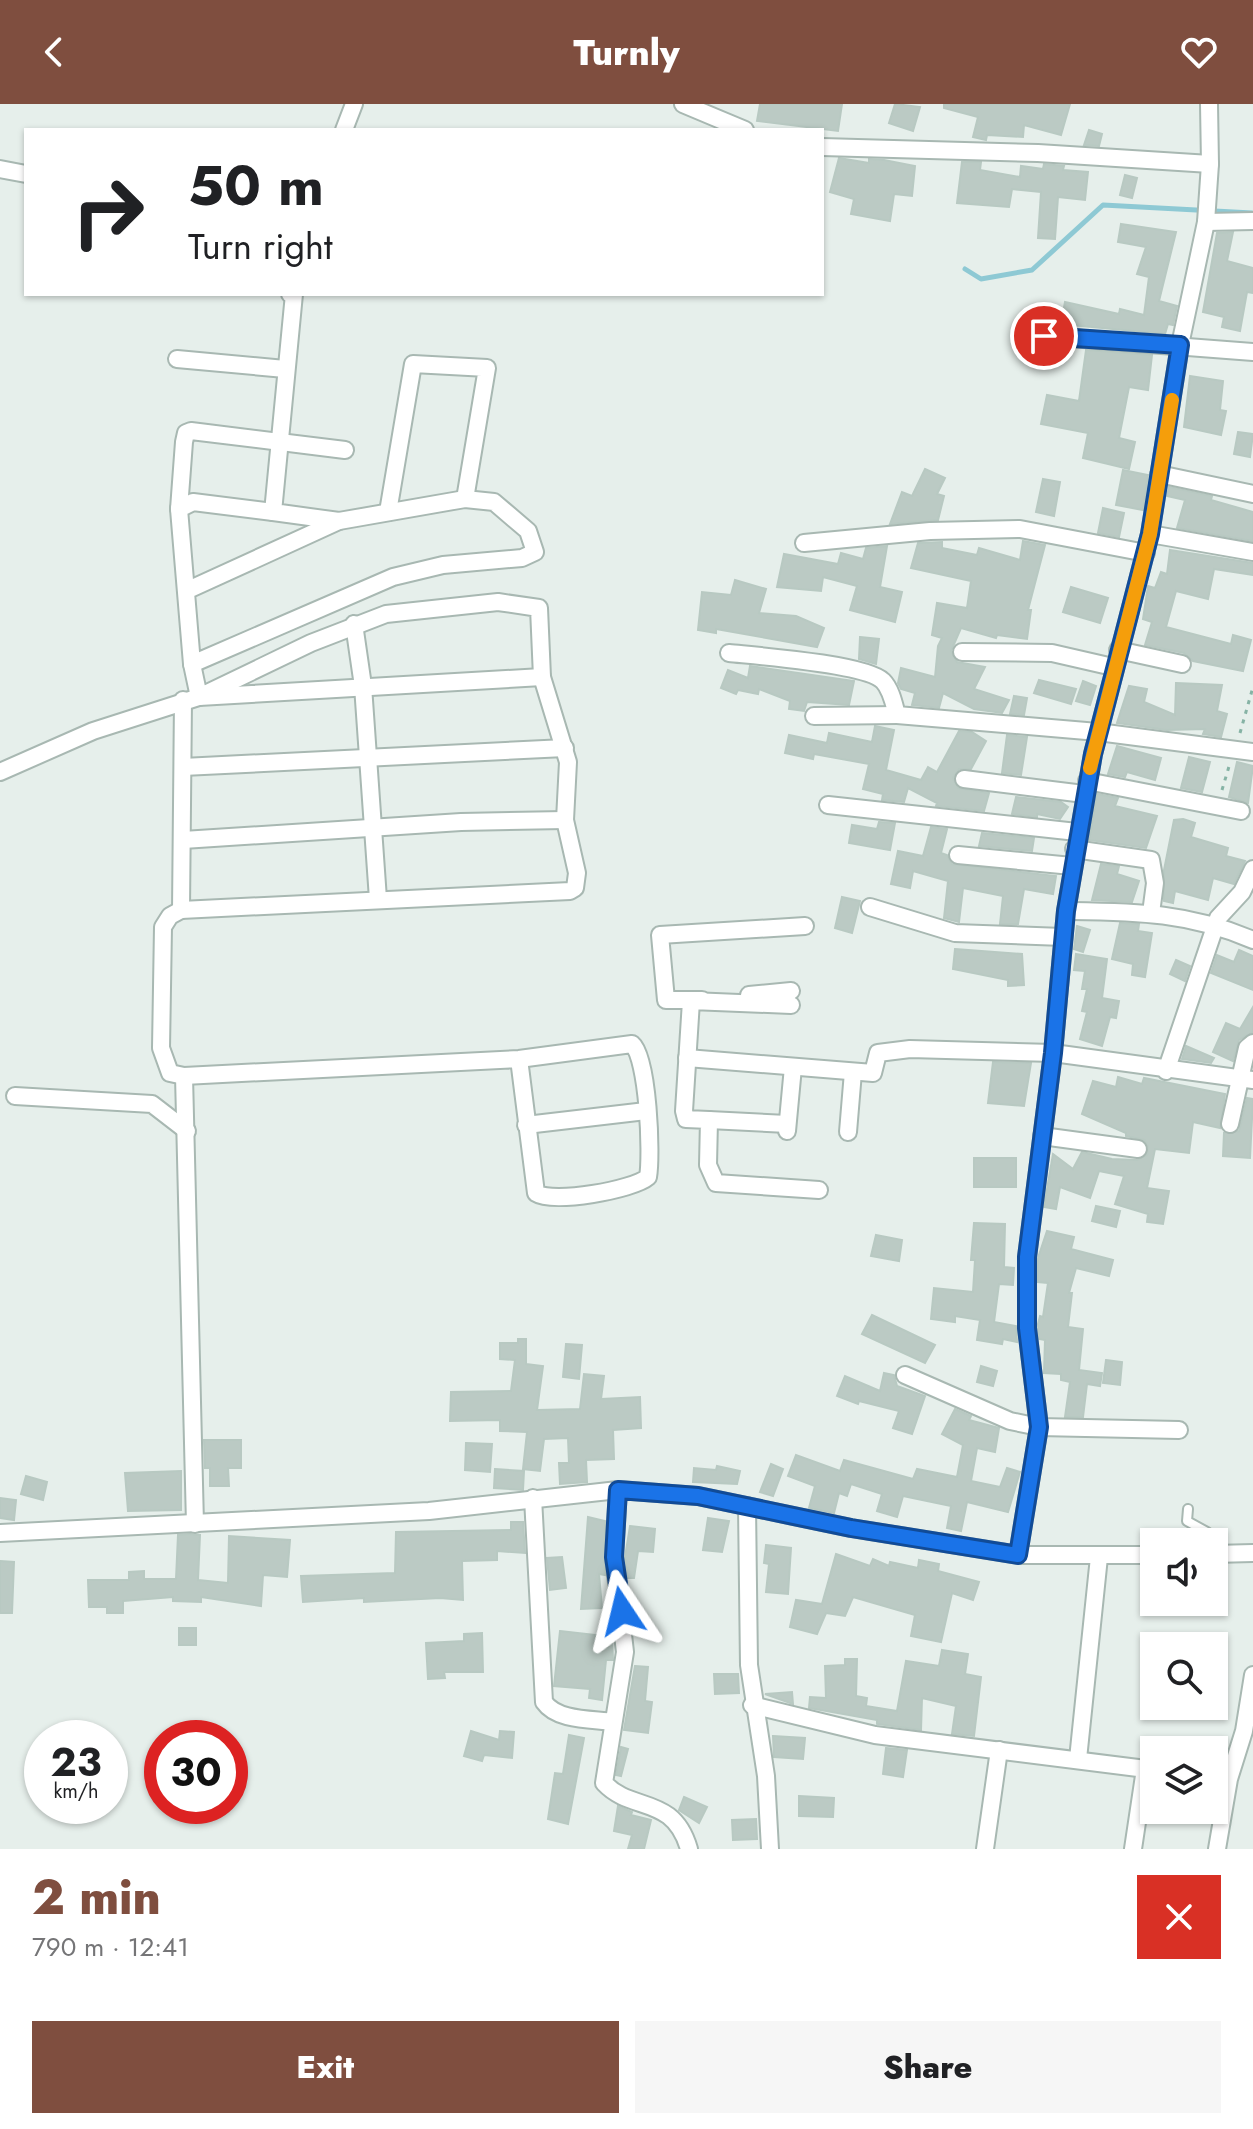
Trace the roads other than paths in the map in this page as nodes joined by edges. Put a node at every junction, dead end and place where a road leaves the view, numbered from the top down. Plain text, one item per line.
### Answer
1 (354, 104) edge
2 (683, 104) edge
3 (1209, 104) edge
4 (345, 128) edge
5 (740, 128) edge
6 (824, 147) edge
7 (1210, 164) junction
8 (0, 169) edge
9 (24, 174) edge
10 (1206, 219) junction
11 (1253, 221) edge
12 (292, 296) edge
13 (1044, 336) dead end
14 (1180, 345) junction
15 (1253, 352) edge
16 (177, 359) dead end
17 (285, 369) junction
18 (280, 440) junction
19 (345, 450) dead end
20 (1159, 474) junction
21 (1253, 494) edge
22 (465, 499) junction
23 (179, 509) junction
24 (273, 512) junction
25 (388, 512) junction
26 (339, 521) junction
27 (1150, 534) junction
28 (804, 543) dead end
29 (1253, 552) edge
30 (1146, 553) junction
31 (188, 590) junction
32 (354, 624) junction
33 (962, 652) dead end
34 (729, 653) dead end
35 (1116, 658) junction
36 (192, 664) junction
37 (1182, 664) dead end
38 (542, 677) junction
39 (363, 686) junction
40 (193, 693) junction
41 (897, 715) junction
42 (814, 716) dead end
43 (1098, 732) junction
44 (565, 748) junction
45 (1253, 752) edge
46 (367, 759) junction
47 (183, 767) junction
48 (0, 772) edge
49 (964, 779) dead end
50 (1085, 787) junction
51 (828, 805) dead end
52 (1241, 811) dead end
53 (565, 820) junction
54 (371, 829) junction
55 (183, 840) junction
56 (1076, 840) junction
57 (958, 855) dead end
58 (1072, 866) junction
59 (1253, 869) edge
60 (378, 899) junction
61 (870, 907) dead end
62 (181, 910) junction
63 (1066, 911) junction
64 (1151, 913) junction
65 (1216, 924) junction
66 (805, 926) dead end
67 (1063, 937) junction
68 (1253, 940) edge
69 (791, 998) dead end
70 (691, 1001) junction
71 (1253, 1043) edge
72 (1053, 1053) junction
73 (687, 1058) junction
74 (519, 1059) junction
75 (793, 1067) junction
76 (1166, 1071) junction
77 (853, 1072) junction
78 (184, 1076) junction
79 (1246, 1080) edge
80 (15, 1096) dead end
81 (646, 1111) junction
82 (709, 1120) junction
83 (1230, 1124) dead end
84 (526, 1125) junction
85 (187, 1131) junction
86 (848, 1132) dead end
87 (1042, 1136) junction
88 (1138, 1149) dead end
89 (819, 1190) dead end
90 (905, 1375) dead end
91 (1039, 1427) junction
92 (1179, 1430) dead end
93 (618, 1490) junction
94 (533, 1498) junction
95 (747, 1506) junction
96 (1188, 1509) dead end
97 (195, 1524) junction
98 (1200, 1528) edge
99 (0, 1533) edge
100 (1253, 1553) edge
101 (1228, 1554) edge
102 (1018, 1555) junction
103 (1140, 1556) edge
104 (1099, 1557) junction
105 (1253, 1675) edge
106 (752, 1705) junction
107 (613, 1722) junction
108 (999, 1750) junction
109 (1078, 1759) junction
110 (1228, 1764) edge
111 (1140, 1768) edge
112 (1140, 1816) edge
113 (1218, 1824) edge
114 (689, 1849) edge
115 (770, 1849) edge
116 (985, 1849) edge
117 (1133, 1849) edge
118 (1217, 1849) edge

1 - 4 street
2 - 5 street
3 - 7 street
6 - 7 street
7 - 10 street
8 - 9 street
10 - 11 street
10 - 14 street
12 - 17 street
13 - 14 street
14 - 15 street
14 - 20 street
16 - 17 street
17 - 18 street
18 - 19 street
18 - 23 street
18 - 24 street
20 - 21 street
20 - 27 street
22 - 25 street
22 - 25 street
22 - 36 street
23 - 24 street
23 - 31 street
24 - 26 street
25 - 26 street
26 - 31 street
27 - 29 street
27 - 30 street
28 - 30 street
30 - 35 street
31 - 36 street
32 - 38 street
32 - 39 street
32 - 40 street
33 - 35 street
34 - 41 street
35 - 37 street
35 - 43 street
36 - 40 street
38 - 39 street
38 - 44 street
39 - 40 street
39 - 46 street
40 - 47 street
40 - 48 street
41 - 42 street
41 - 43 street
43 - 45 street
43 - 50 street
44 - 46 street
44 - 53 street
46 - 47 street
46 - 54 street
47 - 55 street
49 - 50 street
50 - 52 street
50 - 56 street
51 - 56 street
53 - 54 street
53 - 60 street
54 - 55 street
54 - 60 street
55 - 62 street
56 - 58 street
56 - 64 street
57 - 58 street
58 - 63 street
59 - 65 street
60 - 62 street
61 - 67 street
62 - 78 street
63 - 64 street
63 - 67 street
64 - 65 street
65 - 68 street
65 - 76 street
66 - 70 street
67 - 72 street
69 - 70 street
70 - 73 street
71 - 79 street
72 - 76 street
72 - 77 street
72 - 87 street
73 - 75 street
73 - 82 street
74 - 78 street
74 - 81 street
74 - 84 street
75 - 77 street
75 - 82 street
76 - 79 street
77 - 86 street
78 - 85 street
79 - 83 street
80 - 85 street
81 - 84 street
81 - 84 street
82 - 89 street
85 - 97 street
87 - 88 street
87 - 91 street
90 - 91 street
91 - 92 street
91 - 102 street
93 - 94 street
93 - 95 street
93 - 107 street
94 - 97 street
94 - 107 street
95 - 102 street
95 - 106 street
96 - 98 lane
97 - 99 street
100 - 101 street
102 - 104 street
103 - 104 street
104 - 109 street
105 - 110 street
106 - 108 street
106 - 115 street
107 - 114 street
108 - 109 street
108 - 116 street
109 - 111 street
112 - 117 street
113 - 118 street

